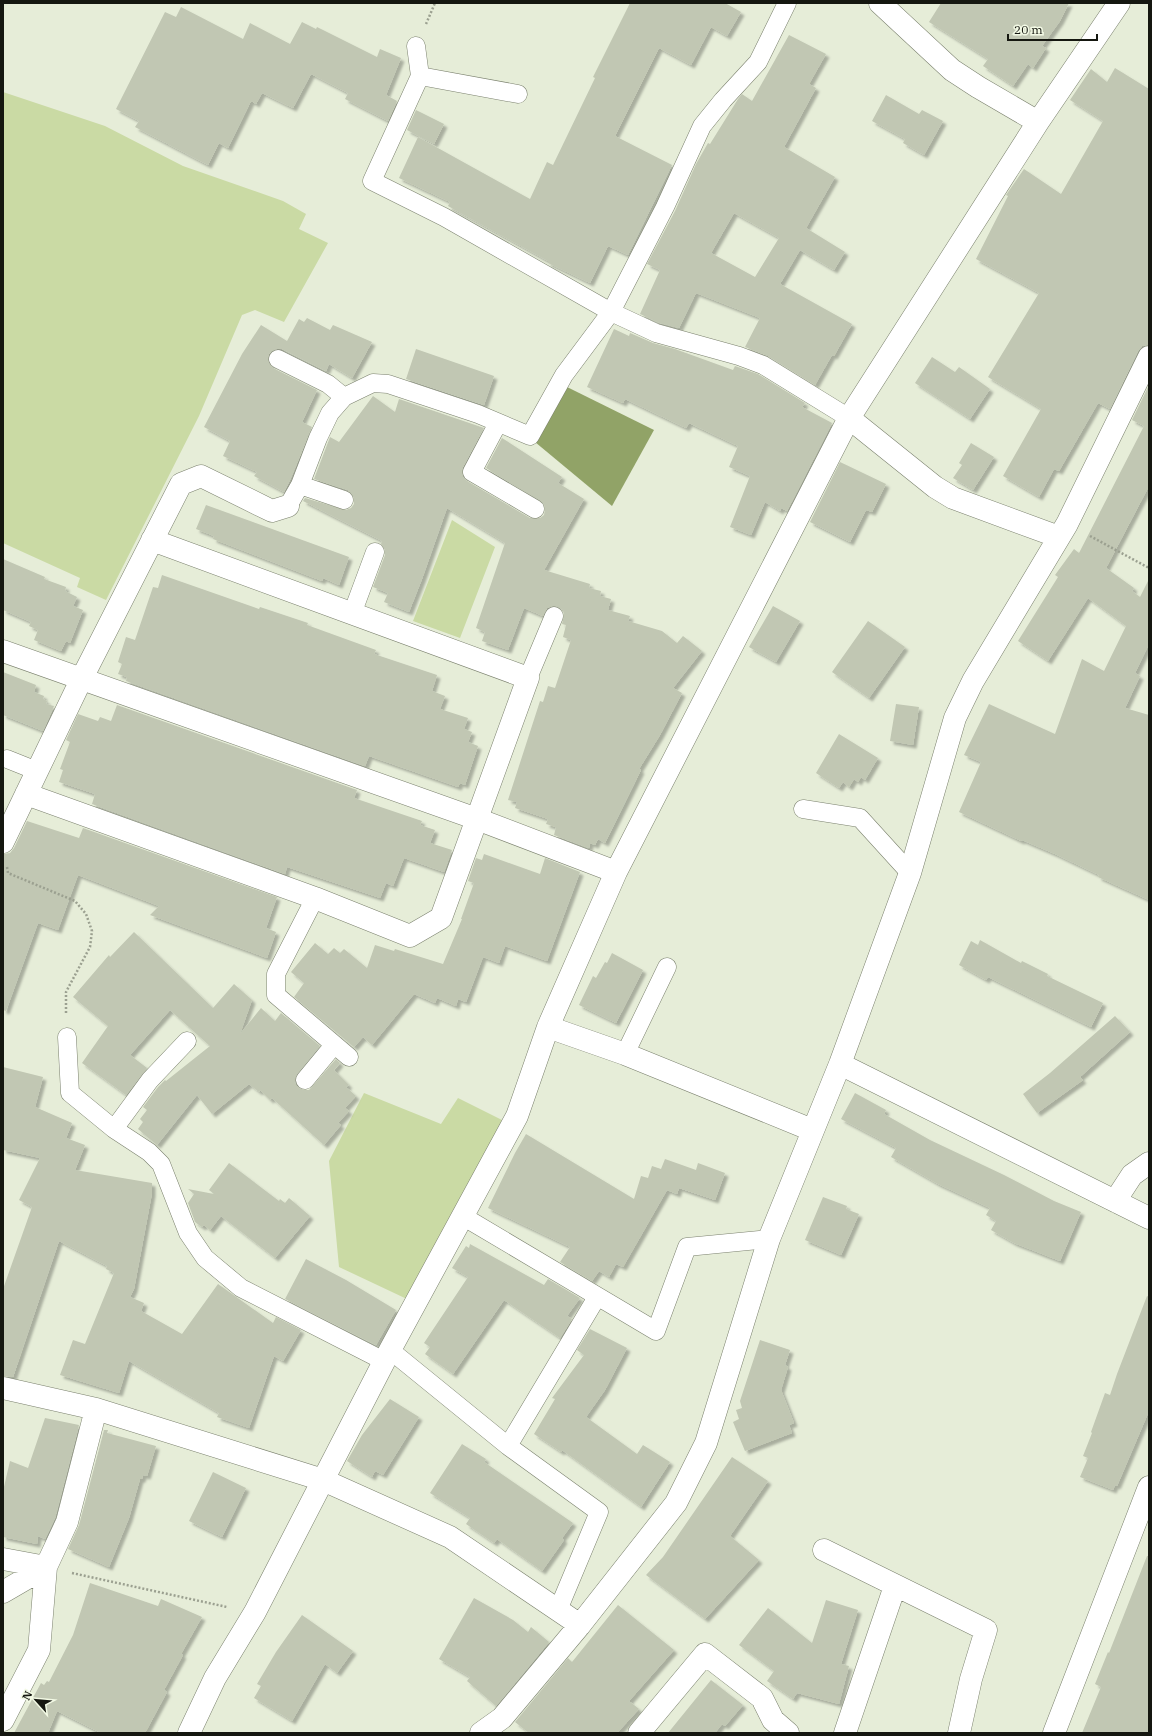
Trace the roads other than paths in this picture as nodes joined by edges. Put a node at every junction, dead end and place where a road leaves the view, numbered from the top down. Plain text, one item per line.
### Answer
1 (787, 3) edge
2 (880, 3) edge
3 (1119, 3) edge
4 (416, 46) dead end
5 (420, 76) junction
6 (518, 94) dead end
7 (1038, 122) junction
8 (611, 312) junction
9 (1149, 357) edge
10 (278, 359) dead end
11 (344, 397) junction
12 (849, 418) junction
13 (498, 423) junction
14 (300, 485) junction
15 (344, 500) dead end
16 (288, 506) joint
17 (535, 509) dead end
18 (1063, 530) junction
19 (152, 540) junction
20 (375, 552) dead end
21 (352, 614) junction
22 (554, 616) dead end
23 (3, 651) edge
24 (82, 678) junction
25 (528, 678) junction
26 (7, 759) dead end
27 (37, 771) junction
28 (26, 794) junction
29 (803, 809) dead end
30 (477, 820) junction
31 (3, 842) edge
32 (616, 872) junction
33 (910, 873) junction
34 (315, 898) junction
35 (667, 967) dead end
36 (548, 1027) junction
37 (66, 1037) road end
38 (187, 1041) dead end
39 (334, 1045) junction
40 (625, 1054) junction
41 (349, 1057) dead end
42 (840, 1064) junction
43 (305, 1080) dead end
44 (114, 1129) junction
45 (812, 1130) junction
46 (1149, 1164) edge
47 (1114, 1201) junction
48 (464, 1216) junction
49 (1149, 1218) edge
50 (769, 1239) junction
51 (597, 1297) junction
52 (387, 1356) junction
53 (3, 1388) edge
54 (96, 1409) junction
55 (508, 1446) junction
56 (323, 1480) junction
57 (1149, 1487) edge
58 (824, 1550) dead end
59 (3, 1559) edge
60 (46, 1567) junction
61 (895, 1586) junction
62 (3, 1592) edge
63 (558, 1610) junction
64 (580, 1625) junction
65 (3, 1720) edge
66 (963, 1732) edge
67 (189, 1733) edge
68 (481, 1733) edge
69 (639, 1733) edge
70 (788, 1733) edge
71 (845, 1733) edge
72 (1054, 1733) edge

1 - 8 lane
2 - 7 street
3 - 7 street
4 - 5 lane
5 - 6 lane
5 - 8 lane
7 - 12 street
8 - 12 lane
8 - 13 lane
9 - 18 street
10 - 11 lane
11 - 13 lane
11 - 14 lane
12 - 18 street
12 - 32 street
13 - 17 lane
14 - 15 lane
14 - 16 lane
16 - 19 street
18 - 33 street
19 - 21 street
19 - 24 street
20 - 21 lane
21 - 25 street
22 - 25 lane
23 - 24 street
24 - 27 street
24 - 30 street
25 - 30 street
26 - 27 lane
27 - 28 street
28 - 31 street
28 - 34 street
29 - 33 lane
30 - 32 street
30 - 34 street
32 - 36 street
33 - 42 street
34 - 39 lane
35 - 40 lane
36 - 40 street
36 - 48 street
37 - 44 lane
38 - 44 lane
39 - 41 lane
39 - 43 lane
40 - 45 street
42 - 45 street
42 - 47 street
44 - 52 lane
45 - 50 street
46 - 47 street
47 - 49 street
48 - 51 lane
48 - 52 street
50 - 51 lane
50 - 64 street
51 - 55 lane
52 - 55 lane
52 - 56 street
53 - 54 street
54 - 56 street
54 - 60 street
55 - 63 lane
56 - 63 street
56 - 67 street
57 - 72 street
58 - 61 street
59 - 60 street
60 - 62 street
60 - 65 street
61 - 66 street
61 - 71 street
63 - 64 street
64 - 68 street
69 - 70 street

